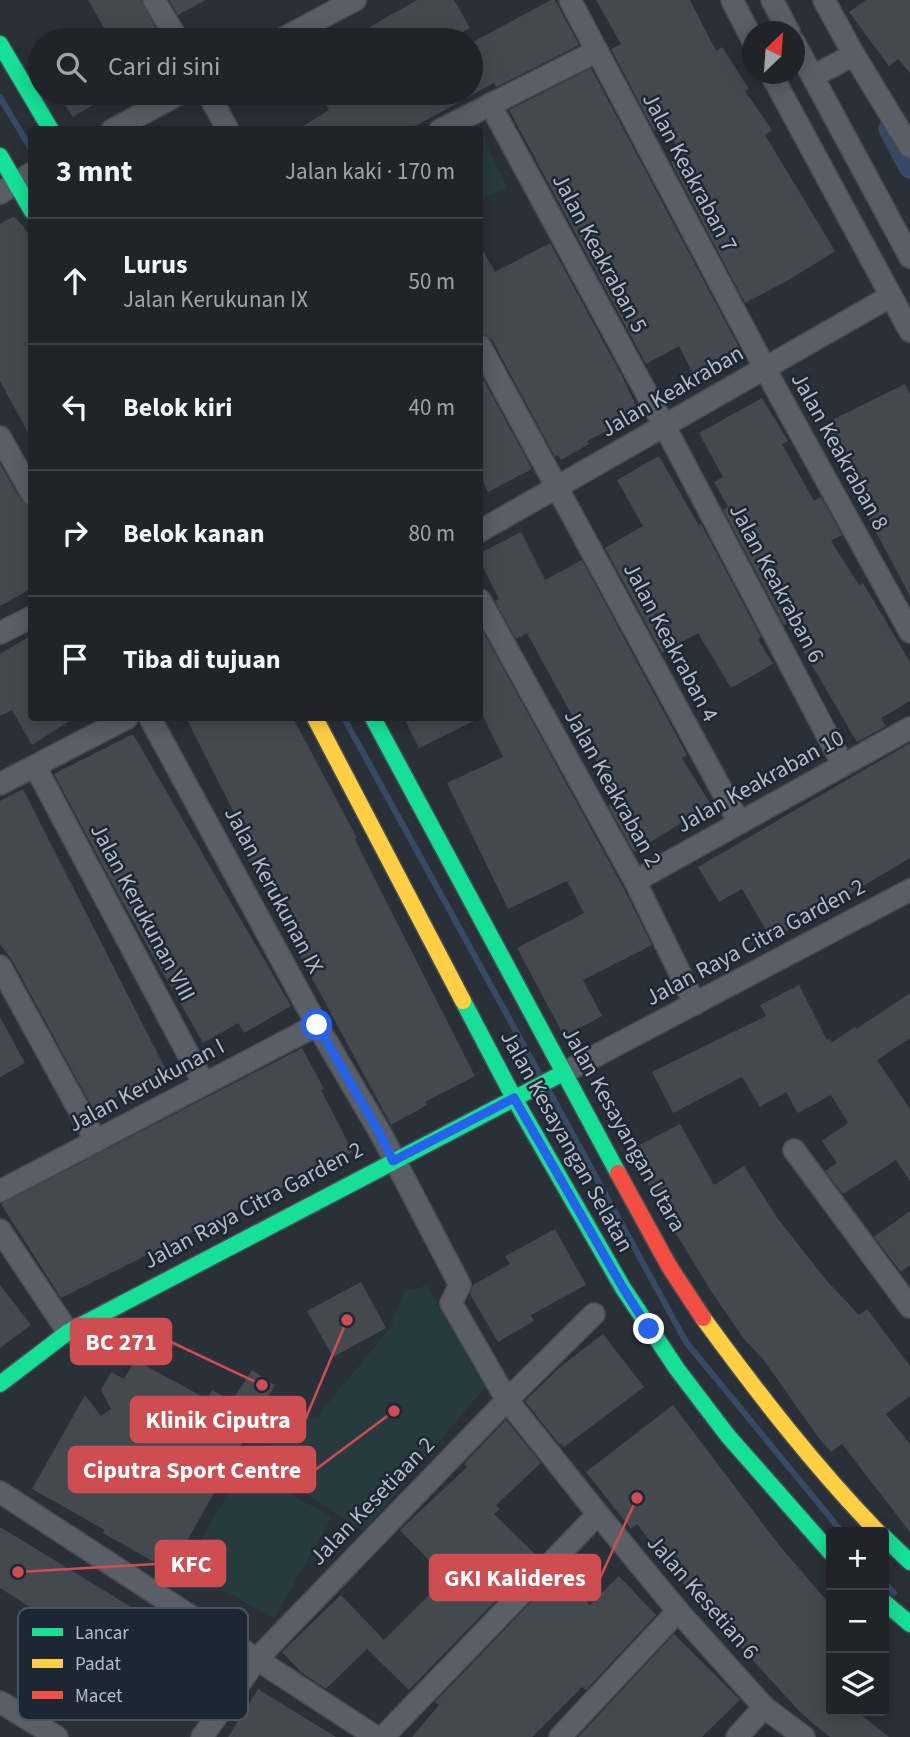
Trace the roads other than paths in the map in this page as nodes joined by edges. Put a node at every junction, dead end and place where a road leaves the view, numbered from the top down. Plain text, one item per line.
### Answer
1 (154, 0) edge
2 (355, 0) edge
3 (570, 0) edge
4 (732, 0) edge
5 (772, 0) edge
6 (824, 0) edge
7 (743, 21) edge
8 (783, 21) edge
9 (171, 28) edge
10 (302, 28) edge
11 (0, 44) edge
12 (597, 51) junction
13 (852, 56) junction
14 (805, 57) edge
15 (817, 74) junction
16 (776, 84) edge
17 (28, 91) edge
18 (490, 104) junction
19 (36, 105) edge
20 (159, 105) edge
21 (214, 105) edge
22 (49, 126) edge
23 (119, 126) edge
24 (226, 126) edge
25 (448, 126) edge
26 (910, 148) edge
27 (0, 156) edge
28 (16, 183) edge
29 (28, 204) edge
30 (910, 257) edge
31 (891, 296) junction
32 (910, 331) edge
33 (483, 351) edge
34 (765, 368) junction
35 (664, 426) junction
36 (0, 437) edge
37 (557, 486) junction
38 (28, 487) edge
39 (483, 529) edge
40 (483, 605) edge
41 (28, 619) edge
42 (910, 632) edge
43 (0, 634) edge
44 (121, 721) edge
45 (152, 721) edge
46 (317, 721) edge
47 (375, 721) edge
48 (910, 728) edge
49 (843, 765) junction
50 (35, 766) junction
51 (0, 784) edge
52 (739, 822) junction
53 (635, 880) junction
54 (910, 890) edge
55 (0, 966) edge
56 (695, 1003) junction
57 (317, 1025) junction
58 (560, 1075) junction
59 (204, 1084) junction
60 (516, 1097) junction
61 (96, 1141) junction
62 (794, 1150) dead end
63 (393, 1161) junction
64 (0, 1191) edge
65 (0, 1230) edge
66 (910, 1307) edge
67 (594, 1314) dead end
68 (68, 1332) junction
69 (0, 1384) edge
70 (507, 1400) junction
71 (0, 1492) edge
72 (598, 1514) junction
73 (873, 1527) edge
74 (889, 1542) edge
75 (826, 1548) edge
76 (910, 1562) edge
77 (889, 1606) edge
78 (177, 1608) edge
79 (678, 1611) junction
80 (910, 1624) edge
81 (248, 1655) edge
82 (256, 1660) junction
83 (248, 1671) edge
84 (0, 1702) edge
85 (764, 1707) junction
86 (18, 1713) edge
87 (29, 1720) edge
88 (214, 1720) edge
89 (57, 1737) edge
90 (202, 1737) edge
91 (376, 1737) edge
92 (383, 1737) edge
93 (560, 1737) edge
94 (737, 1737) edge
95 (804, 1737) edge

1 - 9 street
2 - 10 street
3 - 12 street, Jalan Keakraban 7
4 - 7 street
5 - 8 street
6 - 13 street
11 - 17 street
12 - 18 street
12 - 34 street, Jalan Keakraban 7
13 - 15 street
13 - 26 street
14 - 15 street
15 - 30 street
16 - 31 street
18 - 25 street
18 - 35 street, Jalan Keakraban 5
19 - 22 street
20 - 23 street
21 - 24 street
27 - 28 street
28 - 29 street
31 - 32 street
31 - 34 street, Jalan Keakraban
33 - 37 street, Jalan Keakraban 4
34 - 35 street, Jalan Keakraban
34 - 42 street, Jalan Keakraban 8
35 - 37 street, Jalan Keakraban
35 - 49 street, Jalan Keakraban 6
36 - 38 street
37 - 39 street, Jalan Keakraban
37 - 52 street, Jalan Keakraban 4
40 - 53 street, Jalan Keakraban 2
41 - 43 street
44 - 50 street
45 - 57 street, Jalan Kerukunan IX
46 - 60 street, Jalan Kesayangan Selatan
47 - 58 street, Jalan Kesayangan Utara
48 - 49 street, Jalan Keakraban 10
49 - 52 street, Jalan Keakraban 10
50 - 51 street
50 - 59 street, Jalan Kerukunan VIII
52 - 53 street, Jalan Keakraban 10
53 - 56 street, Jalan Keakraban 2
54 - 56 street, Jalan Raya Citra Garden 2
55 - 61 street
56 - 58 street, Jalan Raya Citra Garden 2
57 - 59 street, Jalan Kerukunan I
57 - 63 street, Jalan Kerukunan IX
58 - 60 street, Jalan Raya Citra Garden 2
58 - 73 street, Jalan Kesayangan Utara
59 - 61 street, Jalan Kerukunan I
60 - 63 street, Jalan Raya Citra Garden 2
60 - 75 street, Jalan Kesayangan Selatan
61 - 64 street, Jalan Kerukunan I
62 - 66 street
63 - 68 street, Jalan Raya Citra Garden 2
63 - 70 street, Jalan Kesetian 6
65 - 68 street
67 - 70 street, Jalan Kesetiaan 2
68 - 69 street, Jalan Raya Citra Garden 2
70 - 72 street, Jalan Kesetian 6
70 - 82 street, Jalan Kesetiaan 2
71 - 78 street
72 - 79 street, Jalan Kesetian 6
72 - 92 street
74 - 76 street
77 - 80 street
79 - 85 street, Jalan Kesetian 6
79 - 93 street
81 - 82 street
82 - 83 street, Jalan Kesetiaan 2
82 - 91 street
84 - 86 street
85 - 94 street
85 - 95 street, Jalan Kesetian 6
87 - 89 street
88 - 90 street, Jalan Kesetiaan 2

